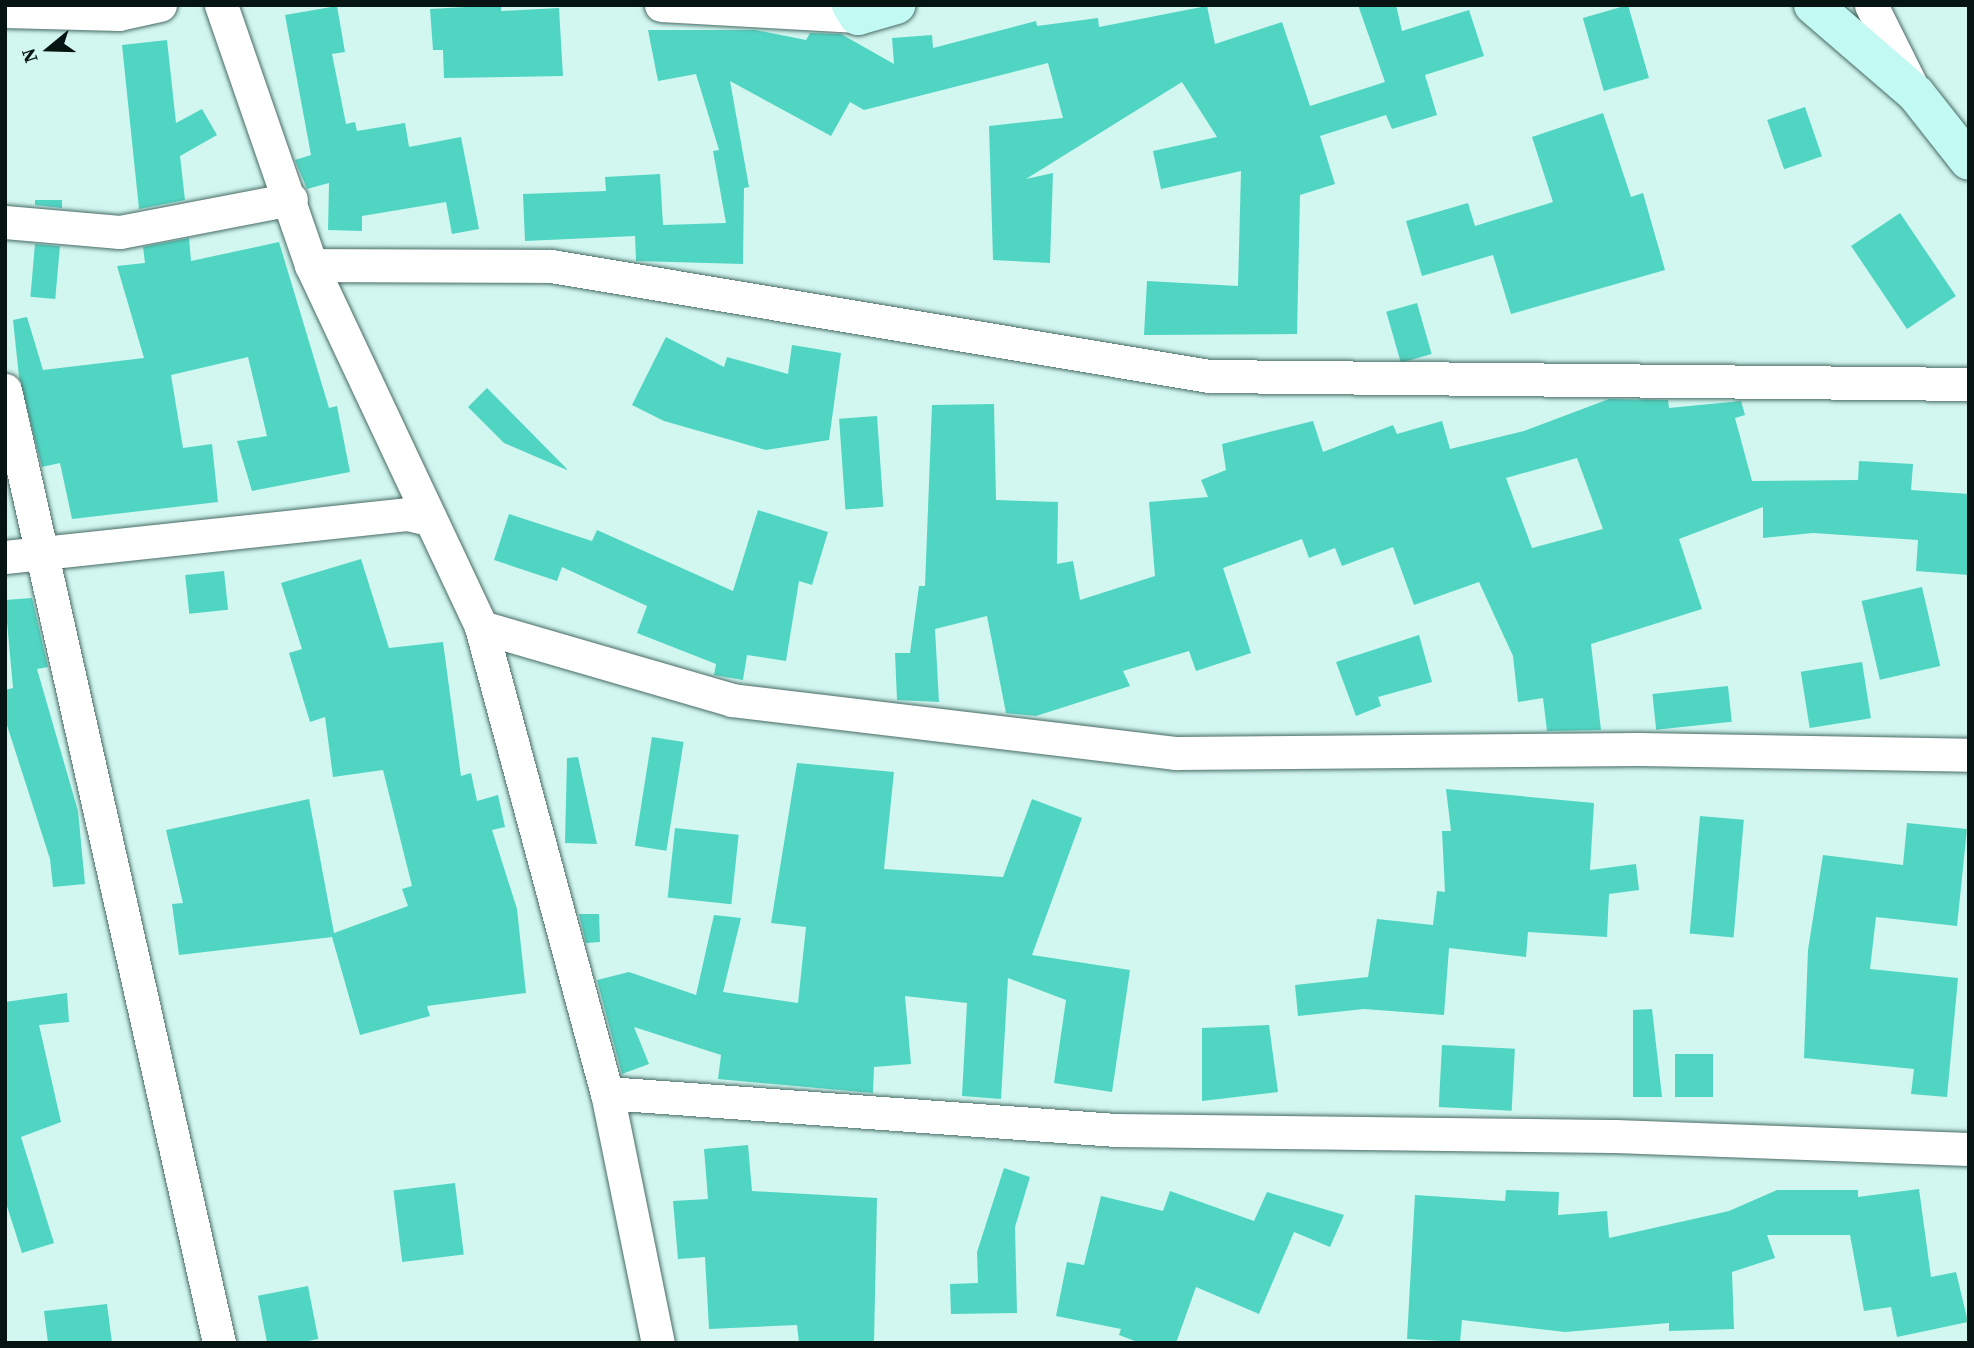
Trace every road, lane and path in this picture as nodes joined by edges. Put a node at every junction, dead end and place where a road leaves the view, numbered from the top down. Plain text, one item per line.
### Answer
1 (160, 5) edge
2 (221, 5) edge
3 (661, 5) edge
4 (896, 5) edge
5 (1813, 5) edge
6 (1871, 5) edge
7 (5, 11) edge
8 (855, 11) edge
9 (1916, 94) junction
10 (1969, 161) edge
11 (291, 199) junction
12 (5, 222) edge
13 (311, 265) junction
14 (1969, 384) edge
15 (5, 390) edge
16 (429, 519) junction
17 (43, 553) junction
18 (5, 557) edge
19 (481, 627) junction
20 (1969, 755) edge
21 (607, 1093) junction
22 (1969, 1149) edge
23 (219, 1343) edge
24 (658, 1343) edge

1 - 7 street
2 - 11 street
3 - 8 street
4 - 8 street
5 - 9 street
6 - 9 street
9 - 10 street
11 - 12 street
11 - 13 street
13 - 14 street
13 - 16 street
15 - 17 street
16 - 17 street
16 - 19 street
17 - 18 street
17 - 23 street
19 - 20 street
19 - 21 street
21 - 22 street
21 - 24 street

